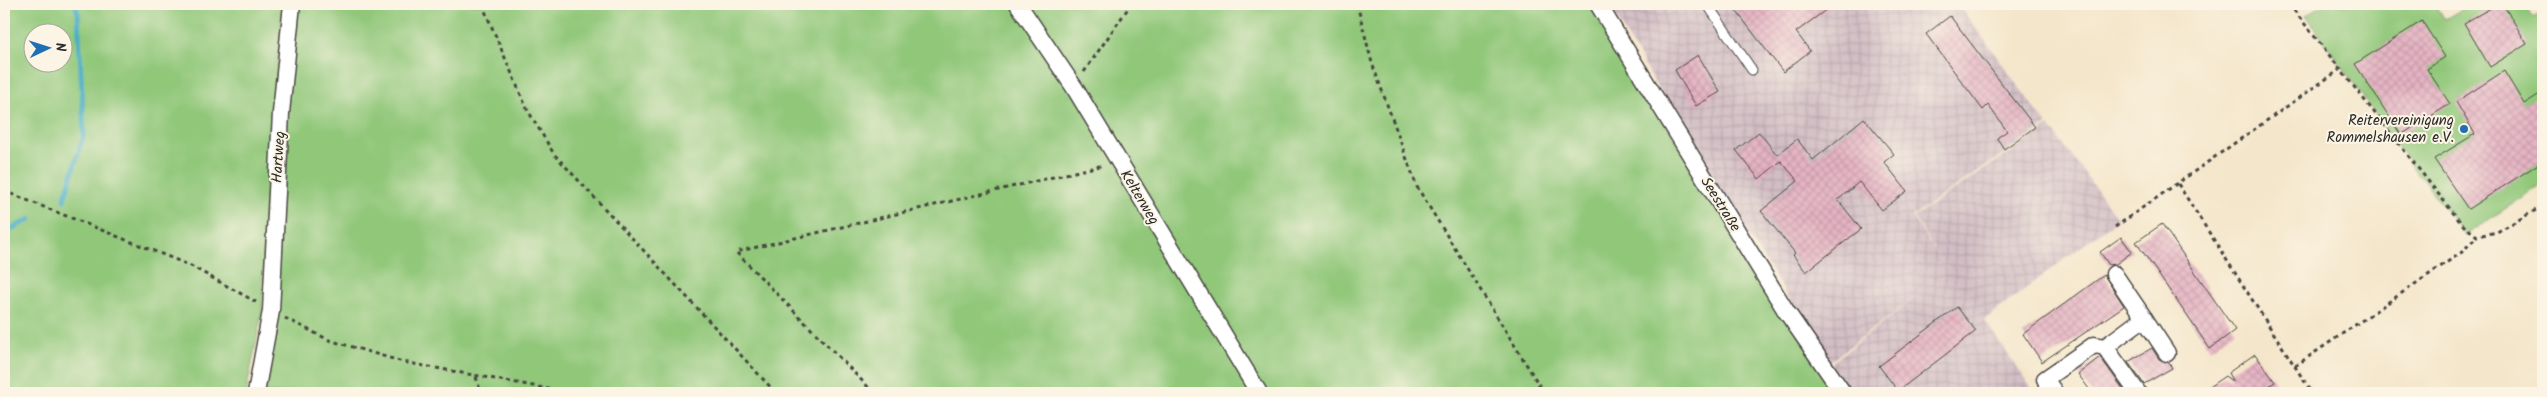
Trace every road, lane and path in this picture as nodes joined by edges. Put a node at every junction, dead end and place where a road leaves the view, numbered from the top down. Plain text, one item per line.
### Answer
1 (292, 4) edge
2 (482, 4) edge
3 (1018, 4) edge
4 (1131, 4) edge
5 (1357, 4) edge
6 (1707, 4) edge
7 (2289, 4) edge
8 (1606, 6) edge
9 (1752, 70) dead end
10 (2339, 70) junction
11 (1074, 87) junction
12 (1119, 162) junction
13 (2178, 184) junction
14 (2543, 206) edge
15 (2115, 227) dead end
16 (2477, 236) junction
17 (2114, 274) dead end
18 (2144, 318) junction
19 (2105, 347) junction
20 (2167, 353) dead end
21 (2295, 366) junction
22 (476, 377) dead end
23 (256, 393) edge
24 (481, 393) edge
25 (776, 393) edge
26 (874, 393) edge
27 (1259, 393) edge
28 (1544, 393) edge
29 (1843, 393) edge
30 (2055, 393) edge
31 (2138, 393) edge
32 (2312, 393) edge

1 - 23 street, Hartweg
2 - 25 path
3 - 11 street, Kelterweg
4 - 11 path
5 - 28 path
6 - 9 lane
7 - 10 path
8 - 29 street, Seestraße
10 - 13 path
10 - 16 path
11 - 12 street, Kelterweg
12 - 26 path
12 - 27 street, Kelterweg
13 - 15 path
13 - 21 path
14 - 16 path
16 - 21 path
17 - 18 street
18 - 19 street
18 - 20 street
19 - 30 street
19 - 31 street
21 - 32 path
22 - 24 path

